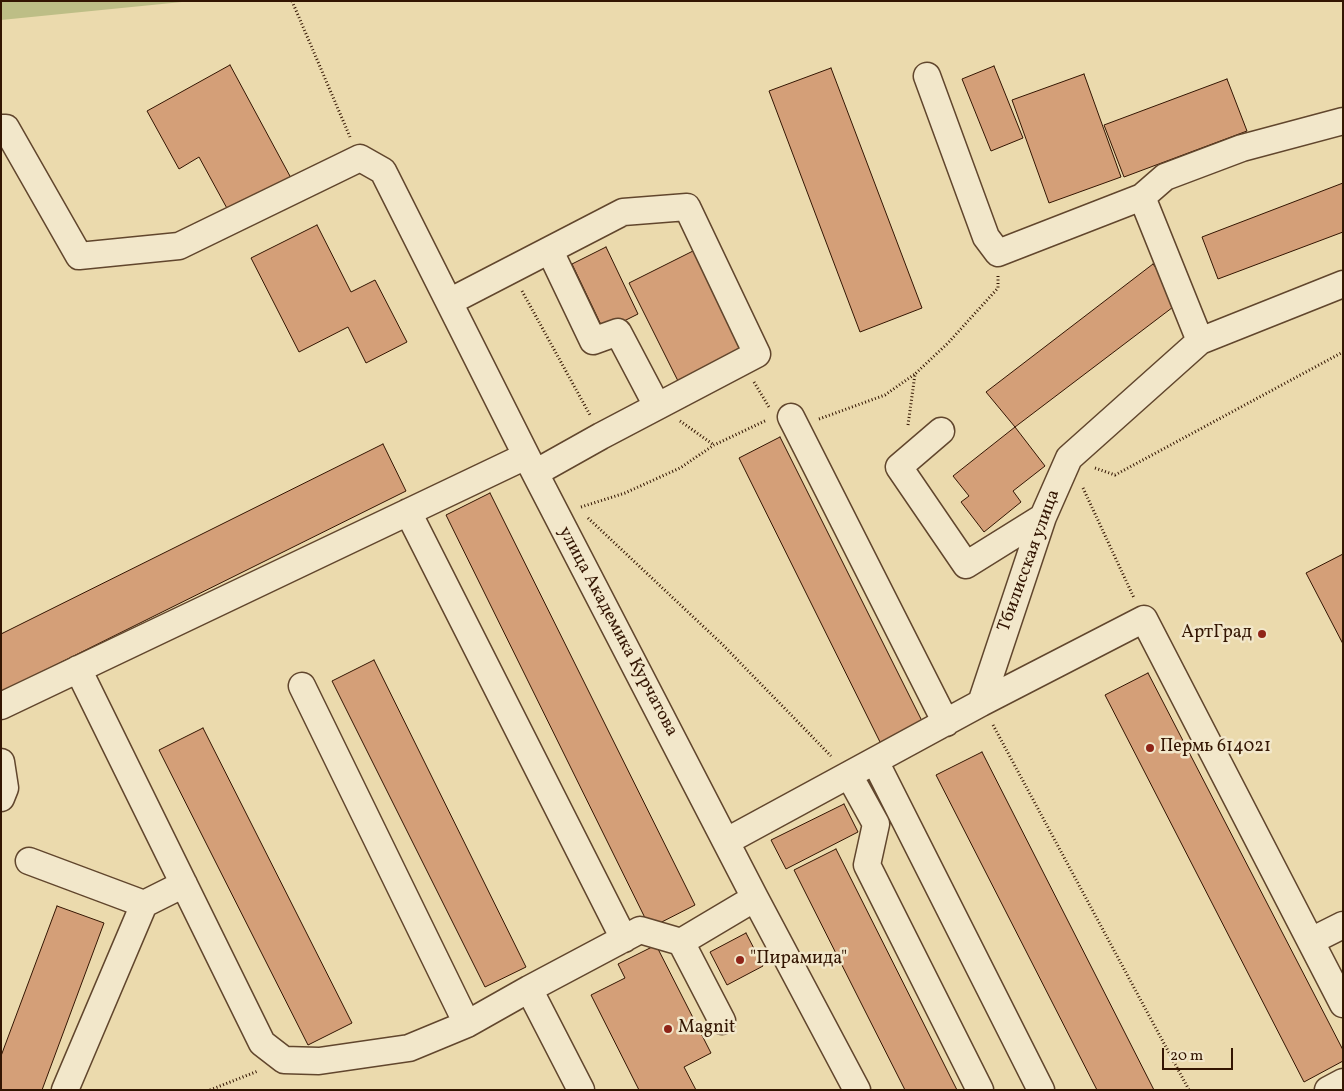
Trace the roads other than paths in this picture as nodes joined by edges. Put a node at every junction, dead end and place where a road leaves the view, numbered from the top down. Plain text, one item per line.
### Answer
1 (927, 76) dead end
2 (1343, 121) edge
3 (1, 128) edge
4 (1142, 197) junction
5 (550, 250) junction
6 (1343, 284) edge
7 (449, 302) junction
8 (1200, 341) junction
9 (657, 406) junction
10 (783, 416) road end
11 (941, 431) dead end
12 (530, 465) junction
13 (408, 512) junction
14 (1043, 517) junction
15 (78, 669) junction
16 (302, 686) dead end
17 (981, 703) junction
18 (1, 706) edge
19 (946, 723) junction
20 (875, 760) junction
21 (1, 762) edge
22 (849, 775) junction
23 (1, 798) edge
24 (727, 841) junction
25 (29, 861) dead end
26 (184, 884) junction
27 (755, 898) junction
28 (144, 904) junction
29 (1343, 925) edge
30 (624, 939) junction
31 (1311, 941) junction
32 (681, 942) junction
33 (529, 989) junction
34 (1343, 1004) edge
35 (722, 1021) dead end
36 (466, 1024) junction
37 (1343, 1082) edge
38 (66, 1090) edge
39 (581, 1090) edge
40 (857, 1090) edge
41 (980, 1090) edge
42 (1041, 1090) edge
43 (1328, 1090) edge

1 - 4 street
2 - 4 street
3 - 7 street, улица Академика Курчатова
4 - 8 street
5 - 7 street
5 - 9 street
5 - 9 street
6 - 8 street, Тбилисская улица
7 - 12 street, улица Академика Курчатова
8 - 14 street, Тбилисская улица
9 - 12 street
10 - 19 street
11 - 14 street
12 - 13 street
12 - 24 street, улица Академика Курчатова
13 - 15 street
13 - 30 street
14 - 17 street, Тбилисская улица
15 - 18 street
15 - 26 street
16 - 36 street
17 - 19 street
17 - 31 street
19 - 20 street
20 - 22 street
20 - 42 street
21 - 23 street
22 - 24 street
22 - 41 street
24 - 27 street, улица Академика Курчатова
25 - 28 street
26 - 28 street
26 - 36 street
27 - 32 street
27 - 40 street, улица Академика Курчатова
28 - 38 street
29 - 31 street
30 - 32 street
30 - 33 street
31 - 34 street
32 - 35 street
33 - 36 street
33 - 39 street
37 - 43 street

